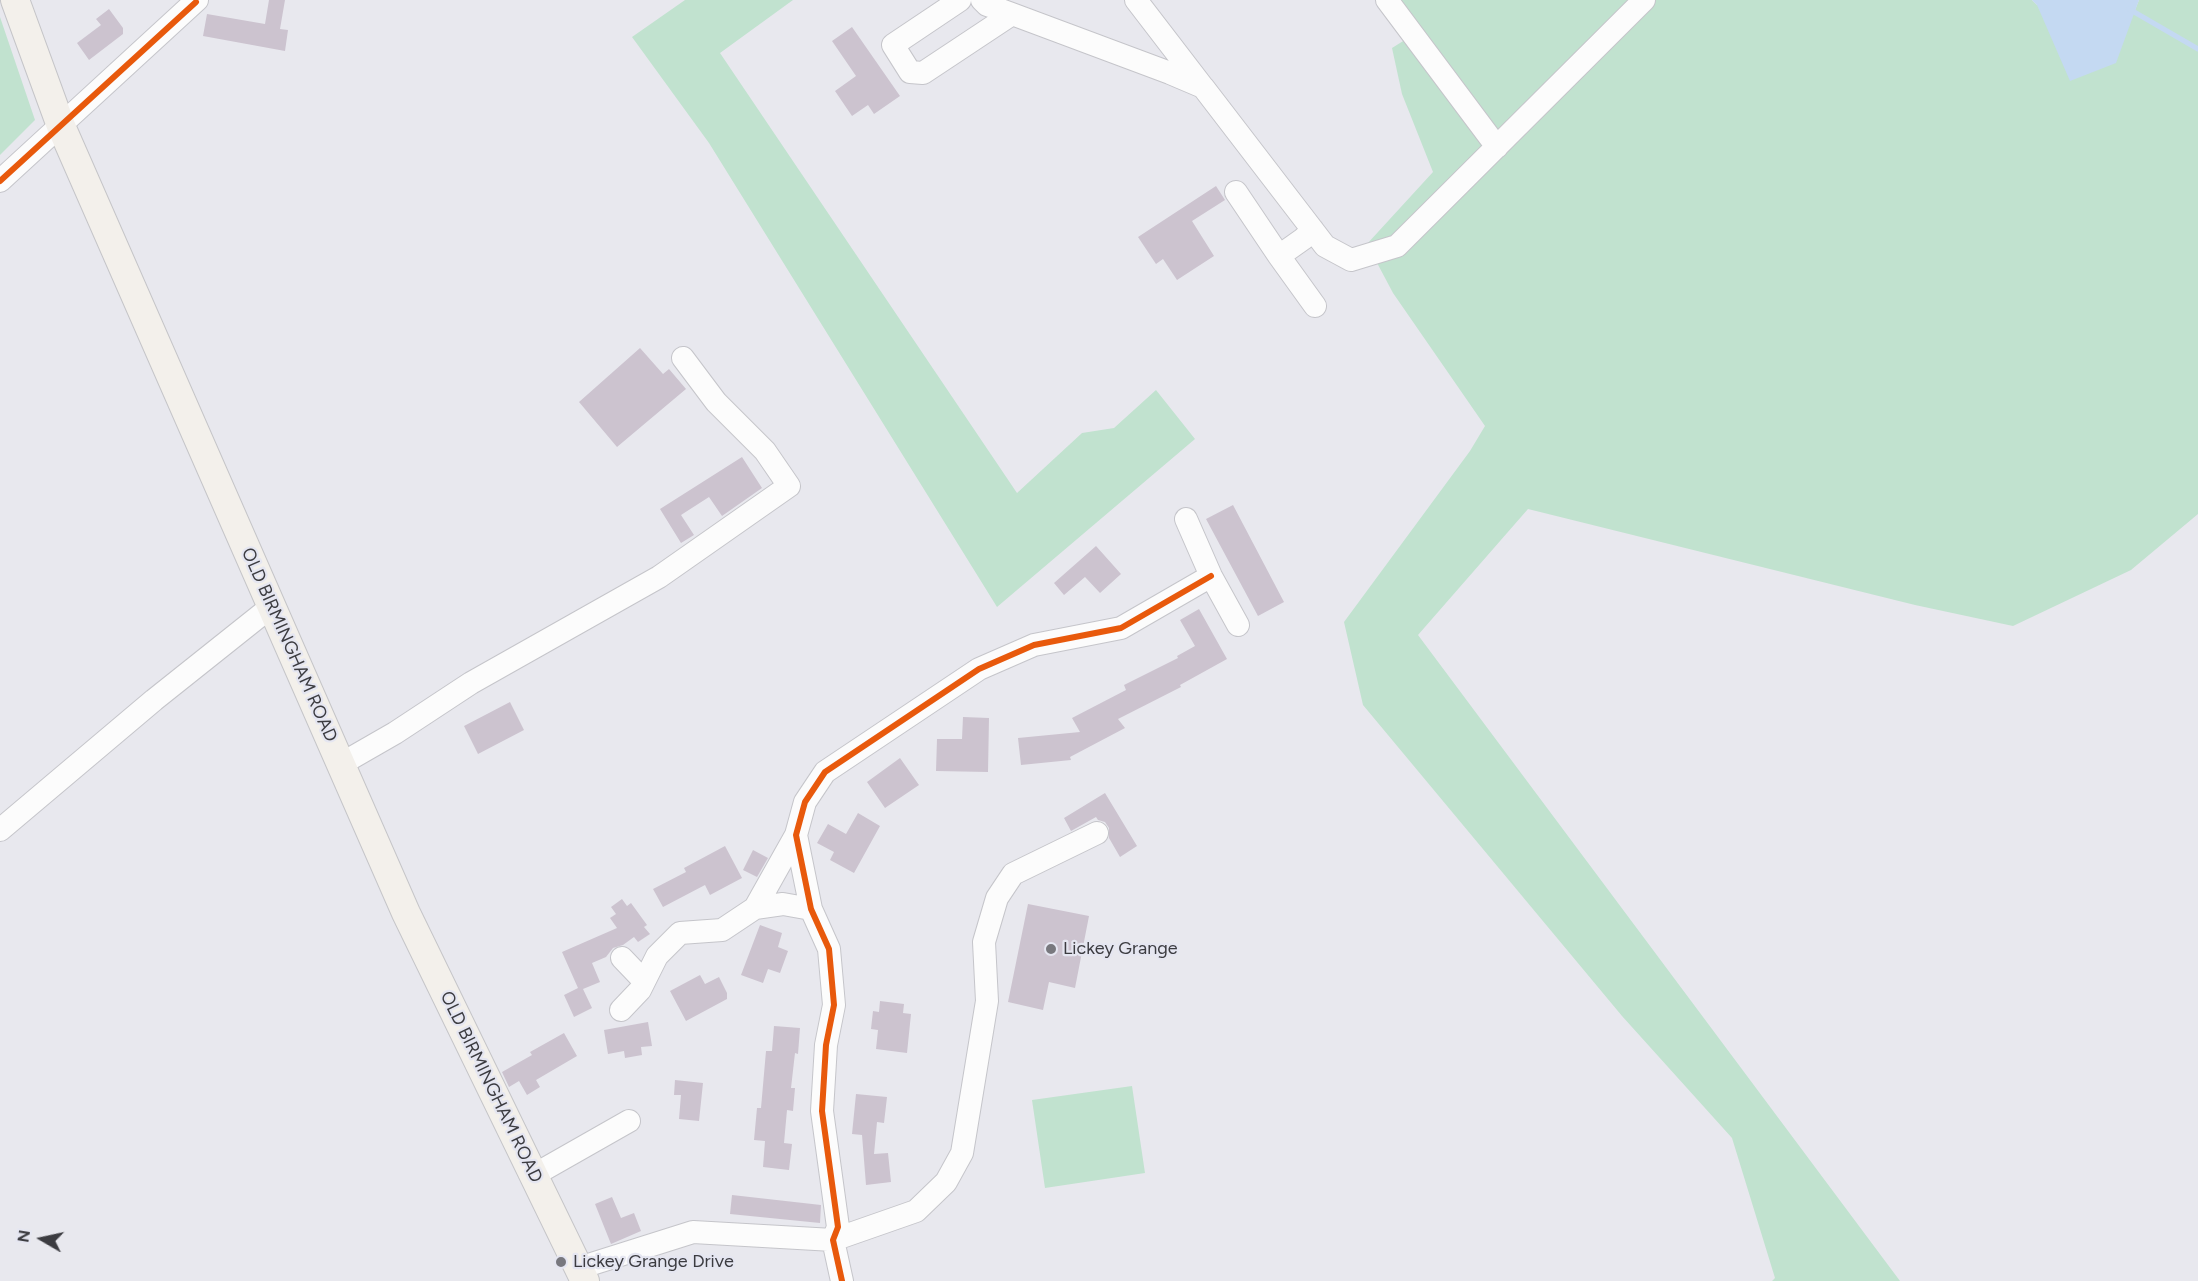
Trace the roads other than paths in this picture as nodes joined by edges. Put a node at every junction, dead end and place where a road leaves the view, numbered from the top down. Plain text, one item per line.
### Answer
1 (15, 0) edge
2 (960, 0) edge
3 (982, 0) edge
4 (1136, 0) edge
5 (1387, 0) edge
6 (1644, 0) edge
7 (196, 1) edge
8 (1012, 14) junction
9 (1203, 87) junction
10 (61, 126) junction
11 (1497, 147) junction
12 (0, 181) edge
13 (1236, 192) dead end
14 (1313, 230) junction
15 (1279, 256) junction
16 (1315, 306) dead end
17 (683, 358) dead end
18 (1186, 519) dead end
19 (1211, 576) junction
20 (272, 606) junction
21 (1238, 625) dead end
22 (341, 764) junction
23 (0, 830) edge
24 (1097, 833) dead end
25 (796, 835) junction
26 (755, 908) junction
27 (811, 909) junction
28 (622, 958) dead end
29 (644, 981) junction
30 (621, 1010) dead end
31 (629, 1121) dead end
32 (534, 1175) junction
33 (833, 1240) junction
34 (582, 1274) edge
35 (842, 1281) edge

1 - 10 main road, OLD BIRMINGHAM ROAD
2 - 8 street
3 - 8 street
4 - 9 street
5 - 11 street
6 - 11 street
7 - 10 street
8 - 9 street
9 - 14 street
10 - 12 street
10 - 20 main road, OLD BIRMINGHAM ROAD
11 - 14 street
13 - 15 street
14 - 15 street
15 - 16 street
17 - 22 street
18 - 19 street
19 - 21 street
19 - 25 street
20 - 22 main road, OLD BIRMINGHAM ROAD
20 - 23 street
22 - 32 main road, OLD BIRMINGHAM ROAD
24 - 33 street
25 - 26 street
25 - 27 street
26 - 27 street
26 - 29 street
27 - 33 street
28 - 29 street
29 - 30 street
31 - 32 street
32 - 34 main road, OLD BIRMINGHAM ROAD
33 - 34 street
33 - 35 street

